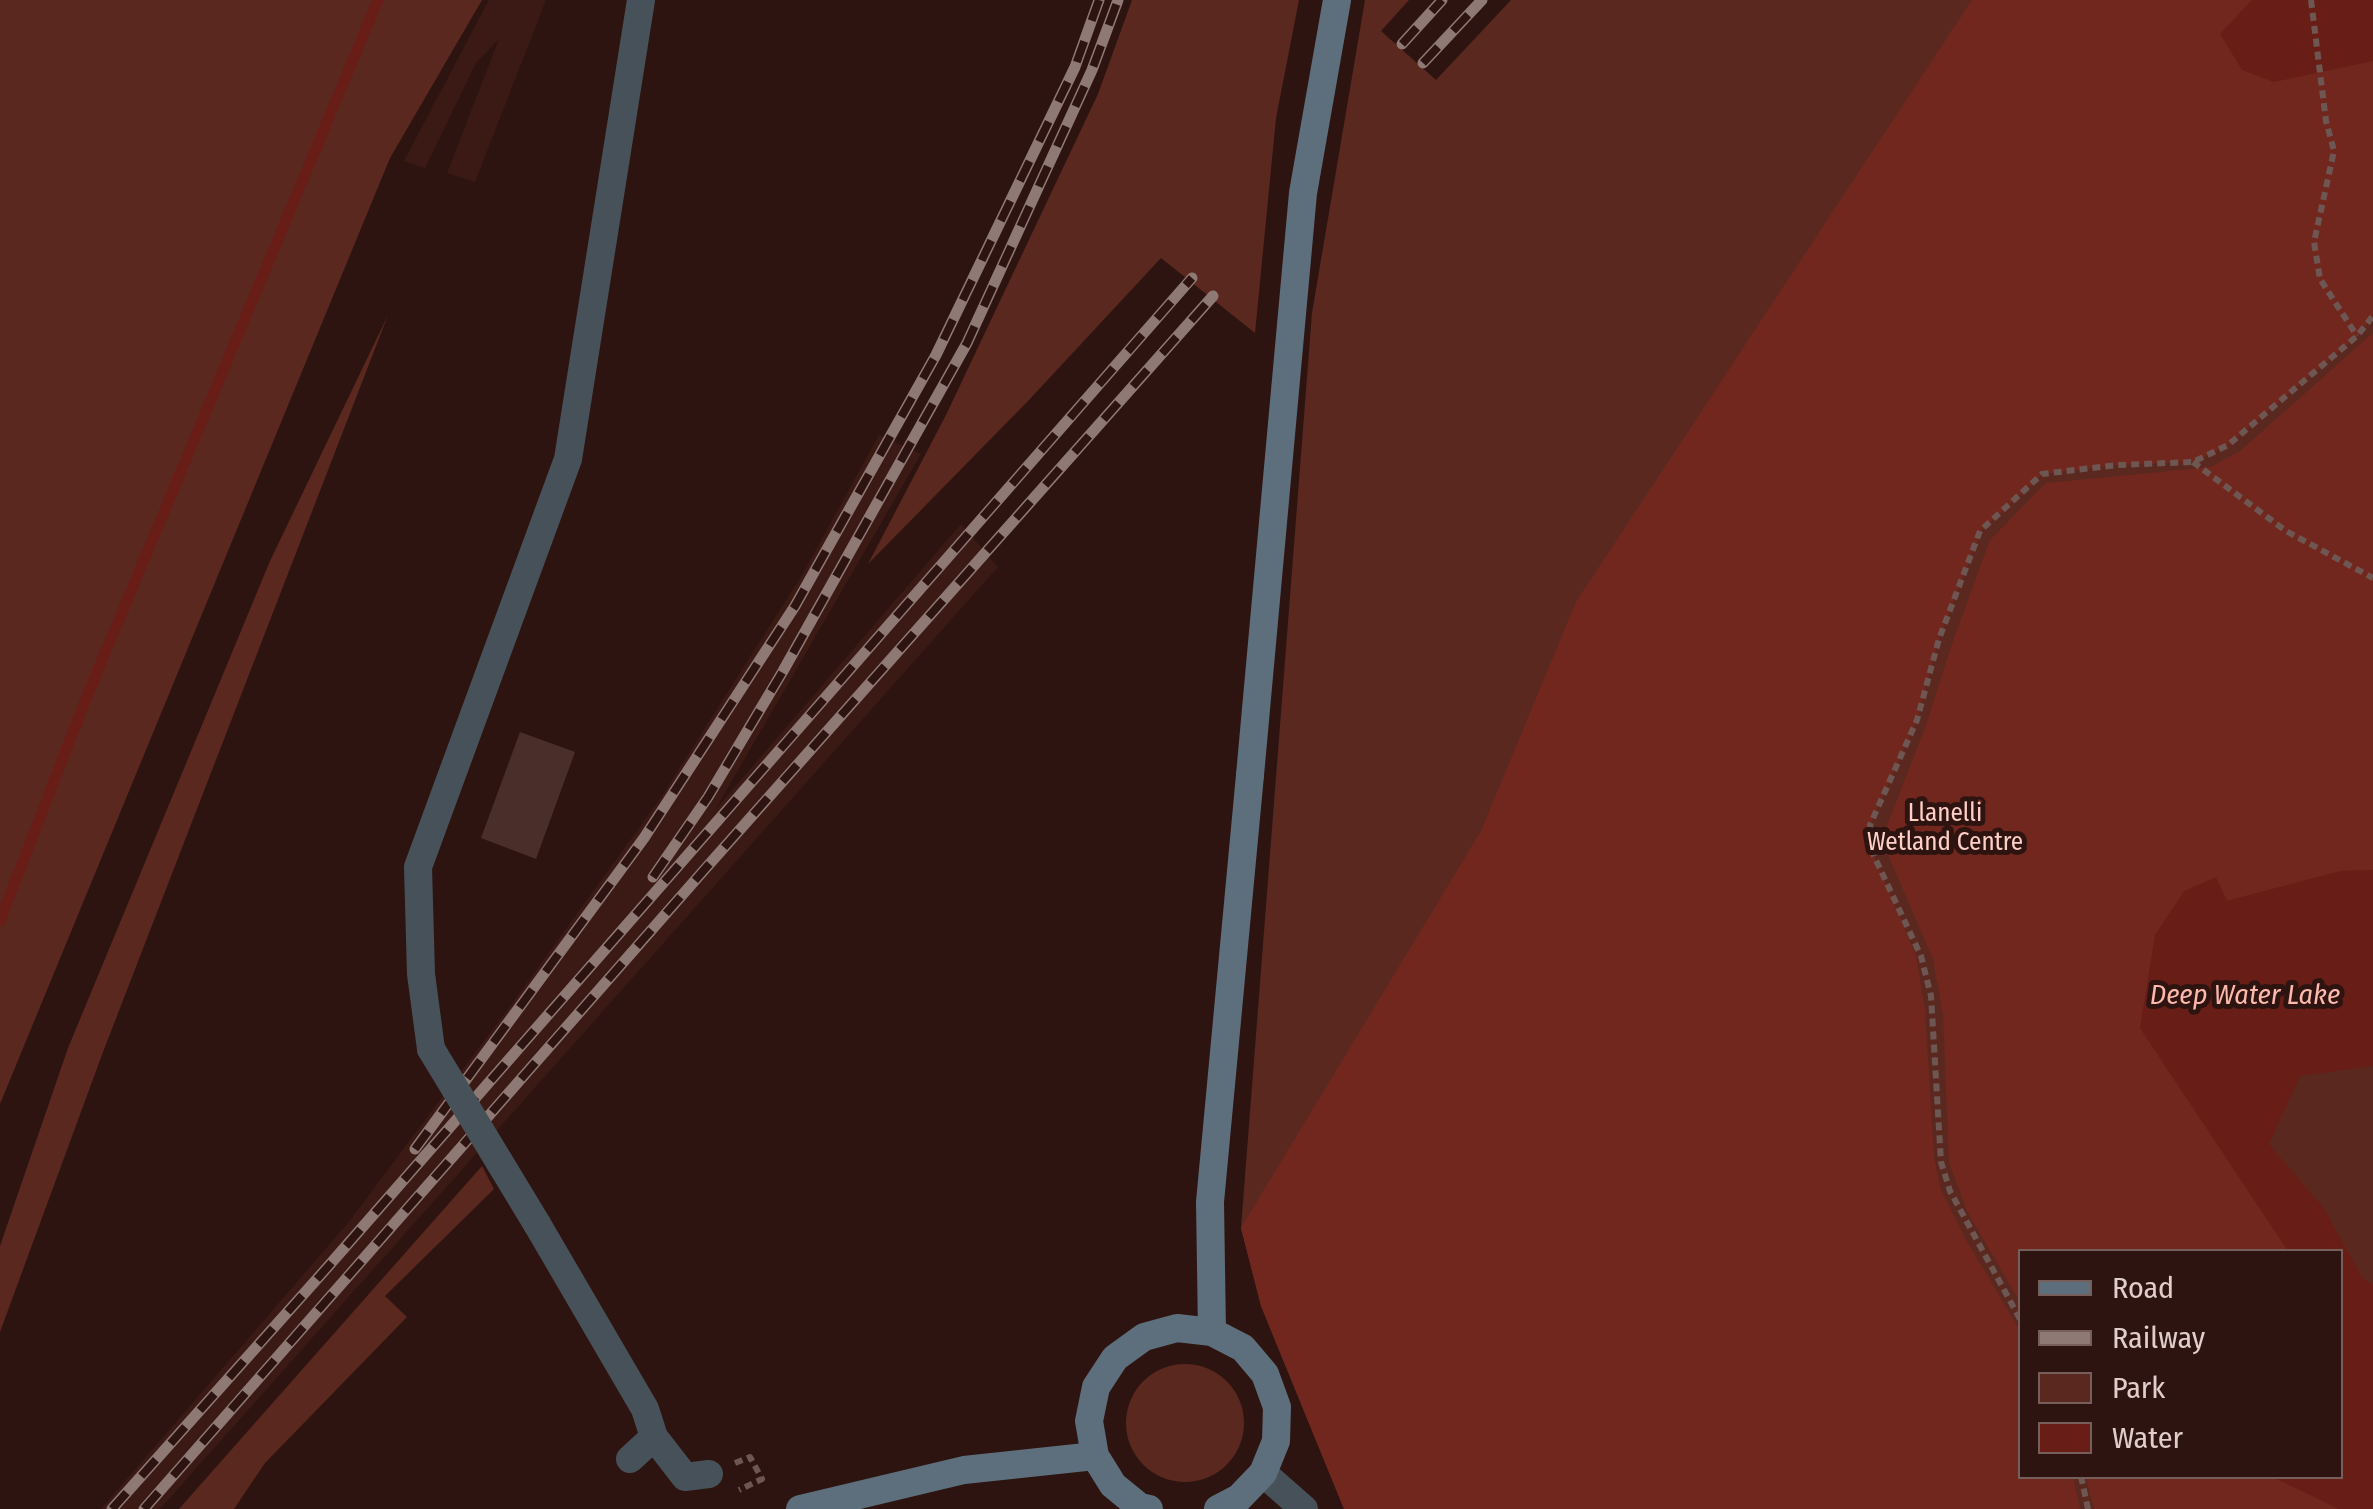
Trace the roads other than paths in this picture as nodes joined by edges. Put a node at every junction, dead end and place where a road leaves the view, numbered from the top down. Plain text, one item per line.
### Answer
1 (641, 0) edge
2 (1337, 0) edge
3 (1212, 1332) junction
4 (654, 1438) junction
5 (1095, 1456) junction
6 (630, 1458) dead end
7 (1263, 1473) junction
8 (710, 1474) dead end
9 (800, 1509) edge
10 (1149, 1509) edge
11 (1218, 1509) edge
12 (1304, 1509) edge

1 - 4 street, bridge
2 - 3 main road, bridge
3 - 5 main road
3 - 7 main road
4 - 6 street
4 - 8 street
5 - 9 main road
5 - 10 main road
7 - 11 main road
7 - 12 street

